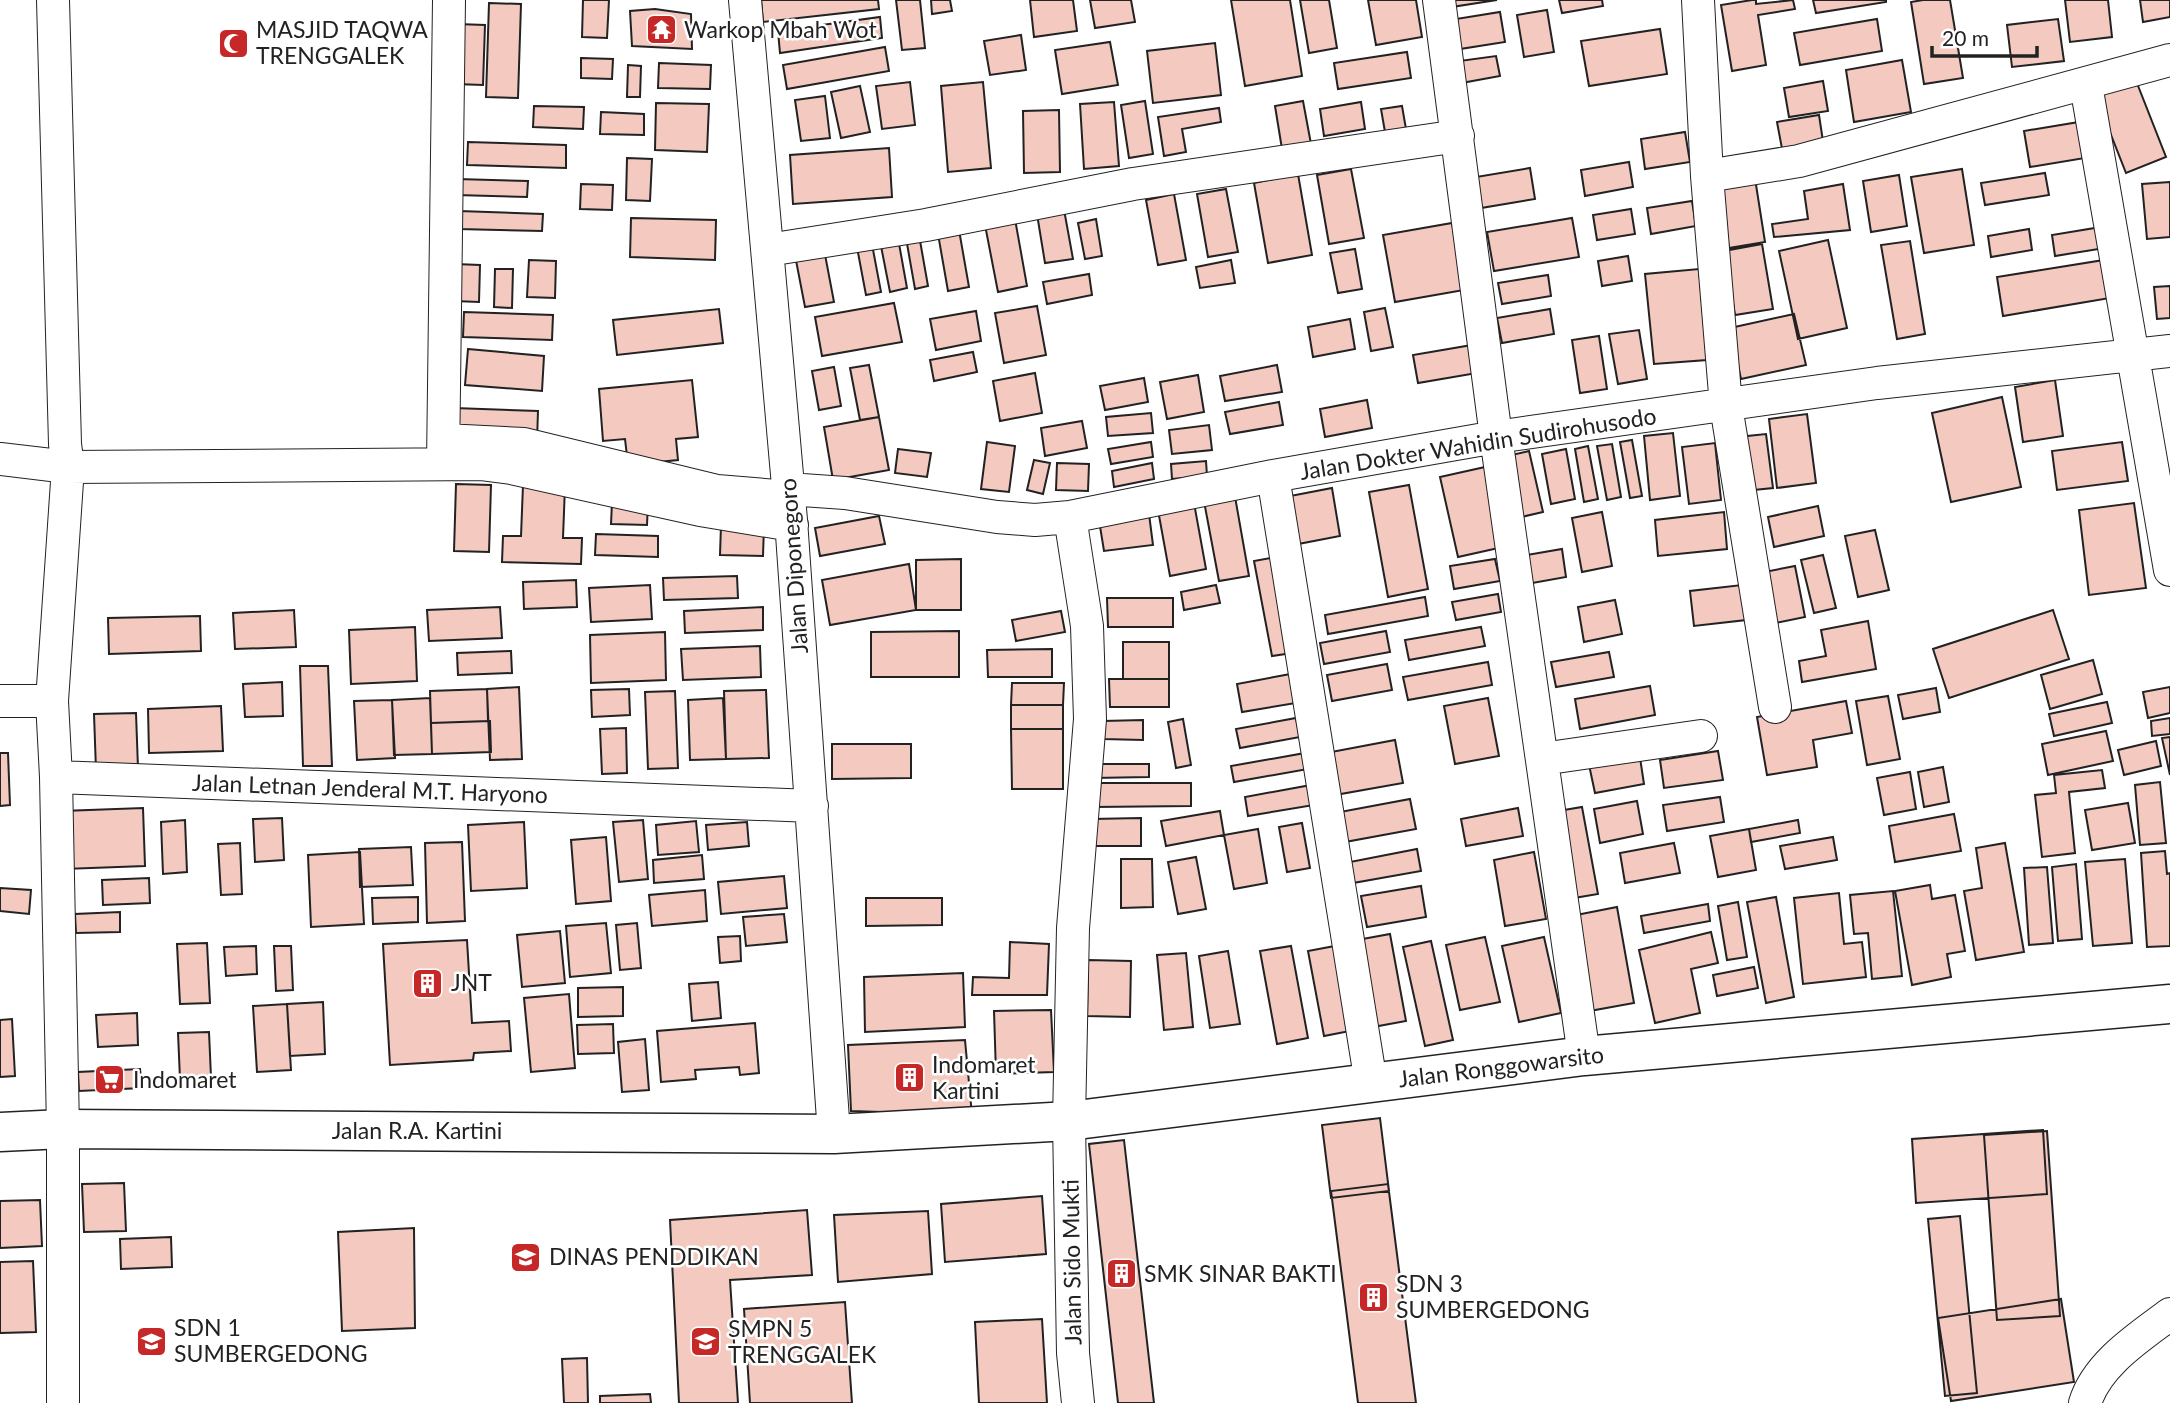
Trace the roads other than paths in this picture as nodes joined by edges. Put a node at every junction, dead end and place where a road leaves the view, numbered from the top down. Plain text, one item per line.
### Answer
1 (53, 0) edge
2 (449, 0) edge
3 (745, 0) edge
4 (1439, 0) edge
5 (1698, 0) edge
6 (2170, 60) edge
7 (2086, 85) junction
8 (1458, 136) junction
9 (1707, 176) junction
10 (768, 250) junction
11 (2170, 351) edge
12 (2134, 356) junction
13 (1726, 406) junction
14 (1496, 437) junction
15 (444, 452) junction
16 (67, 457) junction
17 (0, 460) edge
18 (1273, 476) junction
19 (790, 507) junction
20 (1070, 517) junction
21 (2170, 570) edge
22 (0, 701) edge
23 (52, 701) junction
24 (1775, 707) dead end
25 (1701, 736) dead end
26 (1542, 759) junction
27 (56, 777) junction
28 (812, 806) junction
29 (2170, 1003) edge
30 (1584, 1056) junction
31 (1371, 1083) junction
32 (1069, 1121) junction
33 (63, 1129) junction
34 (0, 1132) edge
35 (834, 1134) junction
36 (2170, 1314) edge
37 (63, 1403) edge
38 (1078, 1403) edge
39 (2085, 1403) edge

1 - 16 street
2 - 15 street
3 - 10 street, Jalan Diponegoro
4 - 8 street
5 - 9 street
6 - 7 street
7 - 9 street
7 - 12 street
8 - 10 street
8 - 14 street
9 - 13 street
10 - 19 street, Jalan Diponegoro
11 - 12 street, Jalan Dokter Wahidin Sudirohusodo
12 - 13 street, Jalan Dokter Wahidin Sudirohusodo
12 - 21 street
13 - 14 street, Jalan Dokter Wahidin Sudirohusodo
13 - 24 street
14 - 18 street, Jalan Dokter Wahidin Sudirohusodo
14 - 26 street
15 - 16 street, Jalan Dokter Wahidin Sudirohusodo
15 - 19 street, Jalan Dokter Wahidin Sudirohusodo
16 - 17 street, Jalan Dokter Wahidin Sudirohusodo
16 - 23 street
18 - 20 street, Jalan Dokter Wahidin Sudirohusodo
18 - 31 street
19 - 20 street, Jalan Dokter Wahidin Sudirohusodo
19 - 28 street, Jalan Diponegoro
20 - 32 street, Jalan Sido Mukti
22 - 23 street
23 - 27 street
25 - 26 street
26 - 30 street
27 - 28 street, Jalan Letnan Jenderal M.T. Haryono
27 - 33 street
28 - 35 street, Jalan Diponegoro
29 - 30 street, Jalan Ronggowarsito
30 - 31 street, Jalan Ronggowarsito
31 - 32 street, Jalan Ronggowarsito
32 - 35 street, Jalan Ronggowarsito
32 - 38 street, Jalan Sido Mukti
33 - 34 street, Jalan R.A. Kartini
33 - 35 street, Jalan R.A. Kartini
33 - 37 street
36 - 39 street

